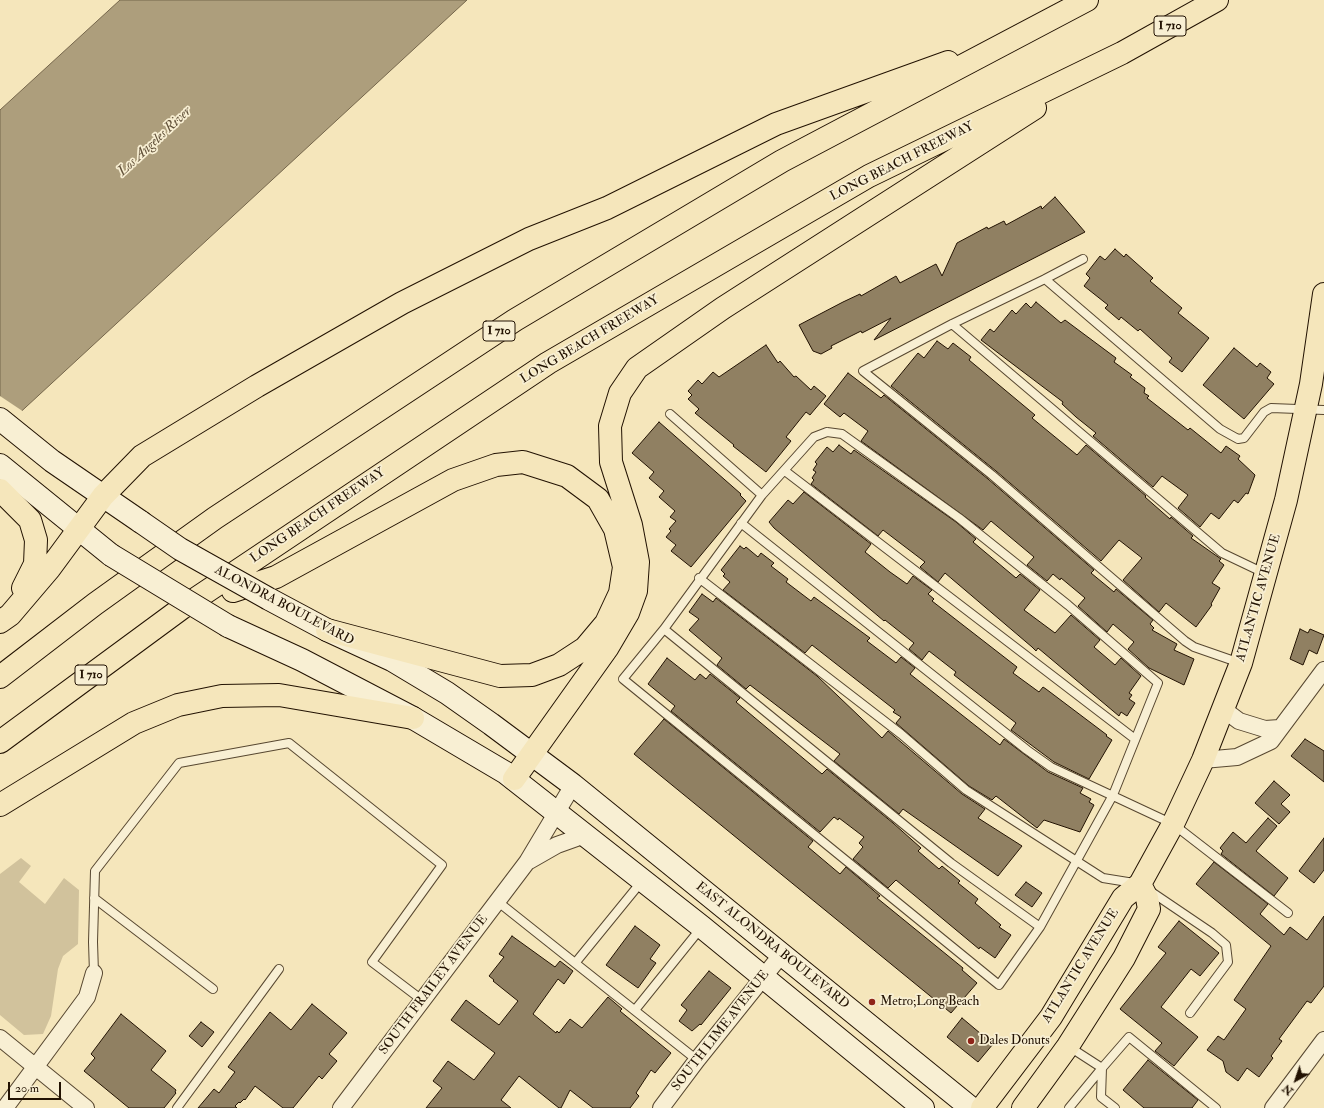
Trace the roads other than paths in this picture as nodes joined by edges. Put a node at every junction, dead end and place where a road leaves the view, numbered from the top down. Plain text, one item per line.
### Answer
1 (1087, 0) edge
2 (1217, 0) edge
3 (1028, 33) junction
4 (1122, 53) junction
5 (1083, 259) dead end
6 (1045, 279) junction
7 (1324, 294) edge
8 (952, 324) junction
9 (1315, 409) edge
10 (670, 414) dead end
11 (0, 419) edge
12 (0, 465) edge
13 (784, 471) junction
14 (12, 492) edge
15 (103, 496) junction
16 (762, 496) junction
17 (741, 523) junction
18 (80, 529) junction
19 (1266, 574) junction
20 (699, 578) junction
21 (182, 608) junction
22 (5, 619) edge
23 (664, 629) junction
24 (327, 630) junction
25 (1241, 663) junction
26 (1324, 670) edge
27 (0, 677) edge
28 (1223, 709) junction
29 (413, 718) junction
30 (1280, 728) junction
31 (1135, 738) junction
32 (0, 742) edge
33 (532, 754) junction
34 (1202, 760) junction
35 (514, 779) junction
36 (573, 785) junction
37 (1113, 795) junction
38 (0, 805) edge
39 (556, 813) junction
40 (1173, 824) junction
41 (585, 835) junction
42 (527, 862) junction
43 (1076, 862) junction
44 (642, 881) junction
45 (1140, 884) junction
46 (94, 898) junction
47 (497, 901) junction
48 (1288, 913) dead end
49 (702, 927) junction
50 (1040, 927) junction
51 (782, 954) junction
52 (576, 962) junction
53 (279, 969) dead end
54 (94, 973) joint
55 (764, 978) junction
56 (213, 989) dead end
57 (422, 1000) junction
58 (635, 1010) junction
59 (1190, 1012) dead end
60 (0, 1038) edge
61 (1324, 1040) edge
62 (1068, 1046) junction
63 (697, 1060) junction
64 (35, 1067) junction
65 (1102, 1068) junction
66 (5, 1108) edge
67 (86, 1108) edge
68 (177, 1108) edge
69 (341, 1108) edge
70 (661, 1108) edge
71 (923, 1108) edge
72 (971, 1108) edge
73 (982, 1108) edge
74 (1023, 1108) edge
75 (1069, 1108) edge
76 (1115, 1108) edge
77 (1216, 1108) edge
78 (1273, 1108) edge

1 - 3 main road, I 710
2 - 4 main road, LONG BEACH FREEWAY / I 710
3 - 15 main road
3 - 27 main road, I 710
4 - 21 main road, LONG BEACH FREEWAY / I 710
4 - 33 main road
5 - 6 lane
6 - 8 lane
6 - 9 lane
7 - 9 main road, ATLANTIC AVENUE
8 - 19 lane
8 - 25 lane
9 - 19 main road, ATLANTIC AVENUE
10 - 16 lane
11 - 15 main road, ALONDRA BOULEVARD
12 - 14 main road
13 - 16 lane
13 - 31 lane
13 - 31 lane
14 - 18 main road
14 - 22 main road
15 - 18 main road
15 - 24 main road, ALONDRA BOULEVARD, bridge
16 - 17 lane
17 - 20 lane
17 - 37 lane
18 - 22 main road
18 - 29 main road, bridge
19 - 25 main road, ATLANTIC AVENUE
20 - 23 lane
20 - 43 lane
21 - 24 main road
21 - 32 main road, LONG BEACH FREEWAY / I 710
23 - 50 lane
23 - 50 lane
24 - 33 main road, ALONDRA BOULEVARD
25 - 28 main road, ATLANTIC AVENUE
26 - 30 street
28 - 30 street
28 - 34 main road, ATLANTIC AVENUE
29 - 35 main road
29 - 38 main road
30 - 34 street
31 - 37 lane
33 - 35 main road
33 - 36 main road, ALONDRA BOULEVARD
34 - 40 main road, ATLANTIC AVENUE
35 - 39 main road
36 - 39 street, SOUTH FRAILEY AVENUE
36 - 51 main road, EAST ALONDRA BOULEVARD
37 - 40 lane
37 - 43 lane
39 - 41 main road
39 - 42 street, SOUTH FRAILEY AVENUE
40 - 45 main road, ATLANTIC AVENUE
40 - 48 lane
41 - 42 street, SOUTH FRAILEY AVENUE
41 - 44 main road
42 - 47 street, SOUTH FRAILEY AVENUE
43 - 45 lane
43 - 50 lane
44 - 49 main road
44 - 52 lane
45 - 59 lane
45 - 62 main road
45 - 73 main road, ATLANTIC AVENUE
46 - 54 lane
46 - 56 lane
46 - 57 lane
47 - 52 lane
47 - 57 street, SOUTH FRAILEY AVENUE
49 - 55 main road
49 - 58 lane
51 - 55 street, SOUTH LIME AVENUE
51 - 72 main road, EAST ALONDRA BOULEVARD
52 - 58 lane
53 - 68 lane
54 - 64 street
55 - 63 street, SOUTH LIME AVENUE
55 - 71 main road
57 - 69 street, SOUTH FRAILEY AVENUE
58 - 63 lane
60 - 64 street
61 - 78 street
62 - 65 lane
62 - 74 main road
63 - 70 street, SOUTH LIME AVENUE
64 - 66 street
64 - 67 street
65 - 75 lane
65 - 76 lane
65 - 77 lane

